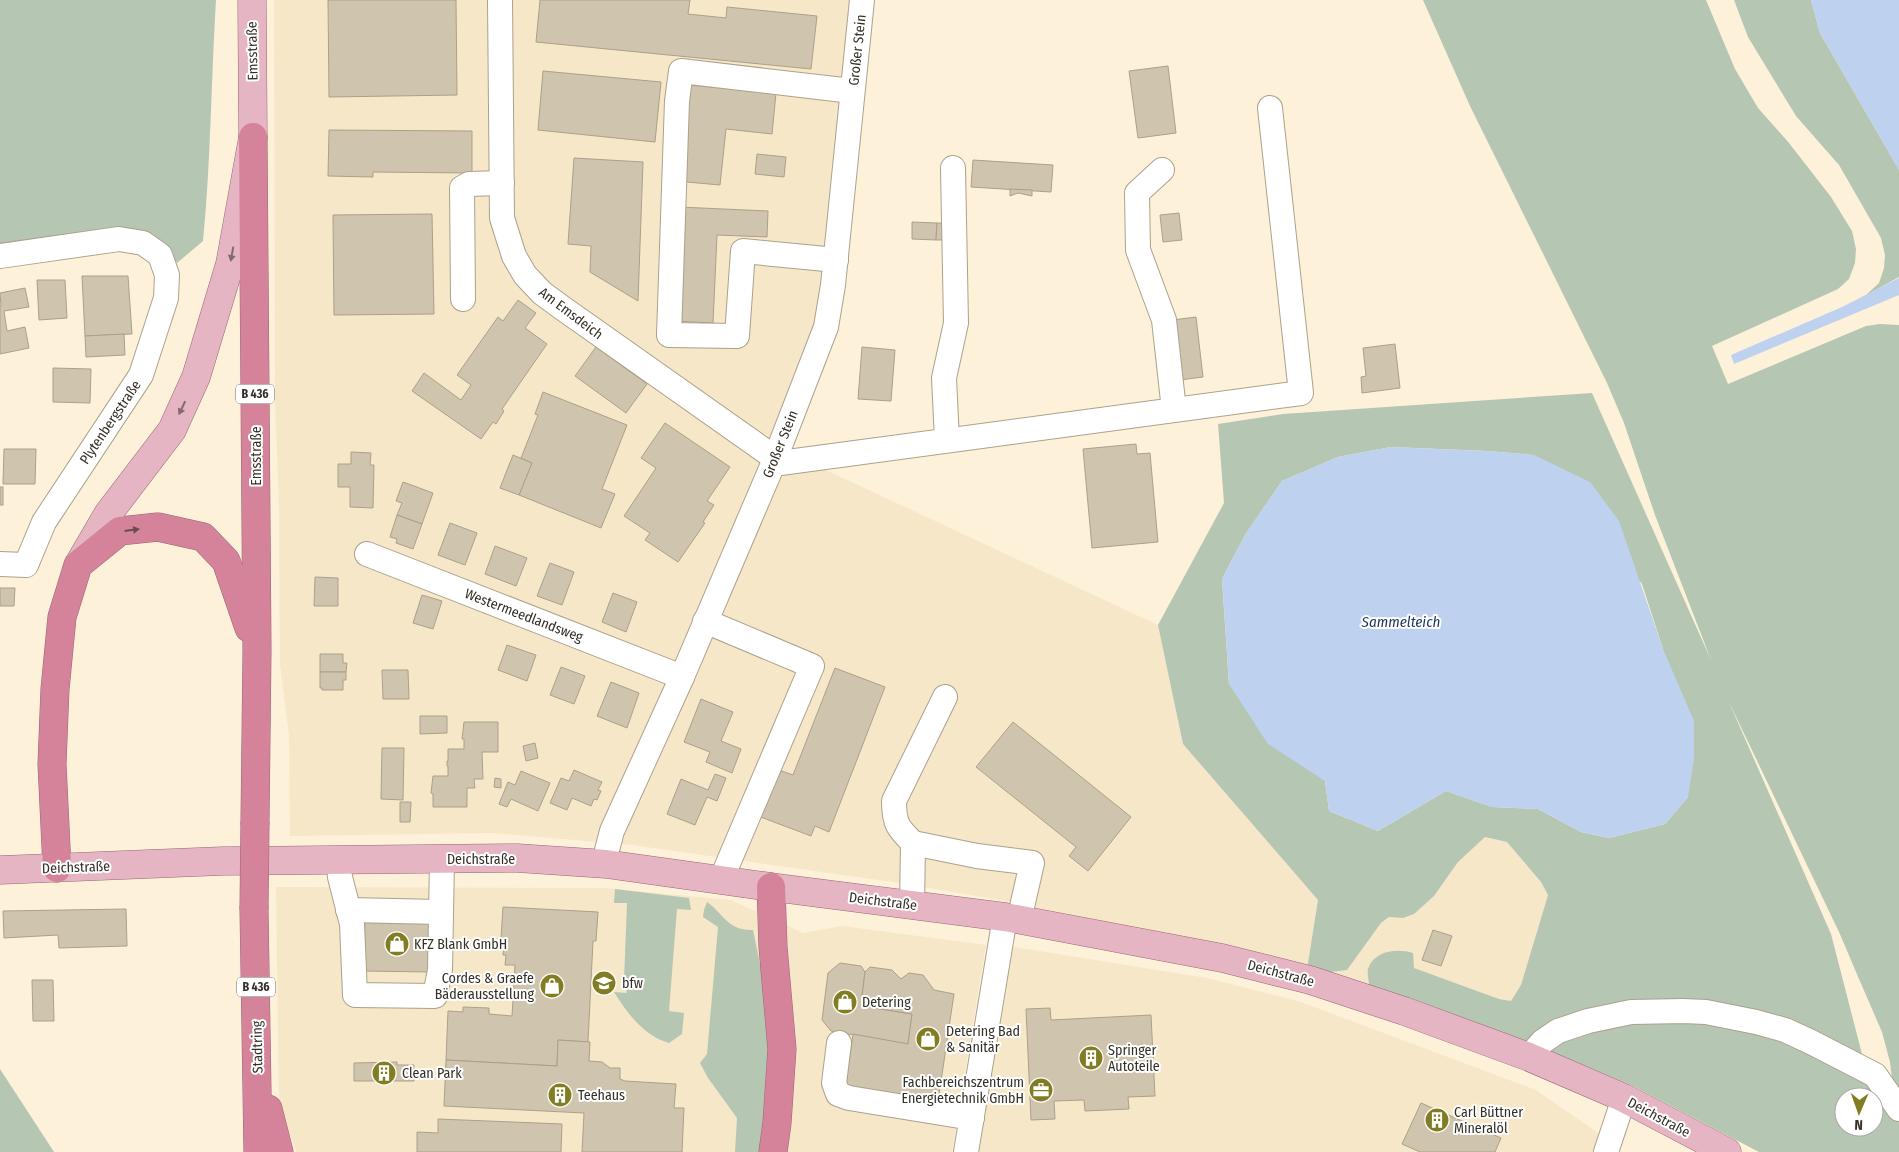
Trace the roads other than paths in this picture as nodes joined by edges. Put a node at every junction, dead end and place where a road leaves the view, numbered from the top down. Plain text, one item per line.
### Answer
1 (252, 0) edge
2 (500, 0) edge
3 (862, 0) edge
4 (852, 91) junction
5 (1270, 108) dead end
6 (253, 137) junction
7 (953, 168) dead end
8 (1162, 170) dead end
9 (502, 183) junction
10 (0, 256) edge
11 (836, 260) junction
12 (463, 299) dead end
13 (1174, 410) junction
14 (947, 440) junction
15 (774, 461) junction
16 (367, 554) dead end
17 (0, 564) edge
18 (78, 565) junction
19 (705, 621) junction
20 (257, 650) junction
21 (682, 677) junction
22 (945, 697) dead end
23 (255, 822) joint
24 (913, 843) junction
25 (442, 859) junction
26 (338, 860) junction
27 (606, 864) junction
28 (57, 868) junction
29 (0, 870) edge
30 (721, 880) junction
31 (771, 887) junction
32 (912, 905) junction
33 (348, 910) junction
34 (441, 912) junction
35 (1012, 918) junction
36 (839, 1043) dead end
37 (1529, 1057) junction
38 (258, 1066) junction
39 (1624, 1098) junction
40 (1899, 1109) edge
41 (972, 1118) junction
42 (258, 1152) edge
43 (279, 1152) edge
44 (773, 1152) edge
45 (966, 1152) edge
46 (1606, 1152) edge
47 (1727, 1152) edge

1 - 6 main road, Emsstraße / B 436
2 - 9 street, Am Emsdeich
3 - 4 street, Großer Stein
4 - 11 street, Großer Stein
4 - 11 street
5 - 13 street
6 -> 18 main road
6 - 20 highway, Emsstraße / B 436
7 - 14 street
8 - 13 street
9 - 12 street
9 - 15 street, Am Emsdeich
10 - 17 street, Plytenbergstraße
11 - 15 street, Großer Stein
13 - 14 street
14 - 15 street
15 - 19 street, Großer Stein
16 - 21 street, Westermeedlandsweg
18 -> 20 highway
18 - 28 highway
19 - 21 street, Großer Stein
19 - 30 street
20 - 23 highway, Emsstraße / B 436
21 - 27 street, Großer Stein
22 - 24 street
23 - 38 highway, Stadtring / B 436, bridge
24 - 32 street
24 - 35 street
25 - 26 main road, Deichstraße
25 - 27 main road, Deichstraße
25 - 34 street
26 - 28 main road, Deichstraße
26 - 33 street
27 - 30 main road, Deichstraße
28 - 29 main road, Deichstraße
30 - 31 main road, Deichstraße
31 - 32 main road, Deichstraße
31 - 44 highway
32 - 35 main road, Deichstraße
33 - 34 street
33 - 34 street
35 - 37 main road, Deichstraße
35 - 41 street
36 - 41 street
37 - 39 main road, Deichstraße
37 - 40 street
38 - 42 highway, Stadtring / B 436
38 - 43 highway
39 - 46 street
39 - 47 main road, Deichstraße
41 - 45 street

